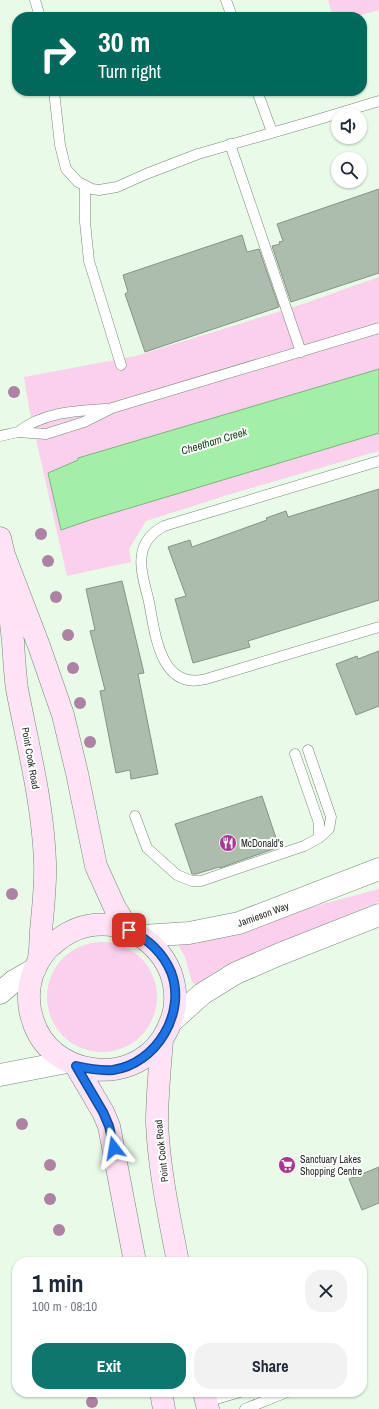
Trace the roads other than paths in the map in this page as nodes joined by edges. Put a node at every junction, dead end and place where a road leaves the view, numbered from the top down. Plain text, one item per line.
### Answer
1 (35, 0) edge
2 (226, 0) edge
3 (39, 12) edge
4 (230, 12) edge
5 (55, 96) edge
6 (259, 96) edge
7 (379, 101) edge
8 (272, 132) junction
9 (230, 144) junction
10 (85, 186) junction
11 (379, 328) edge
12 (301, 352) junction
13 (121, 365) dead end
14 (112, 408) junction
15 (18, 432) junction
16 (0, 436) edge
17 (379, 461) edge
18 (2, 546) edge
19 (379, 627) edge
20 (308, 750) dead end
21 (295, 754) dead end
22 (135, 816) dead end
23 (319, 838) junction
24 (379, 870) edge
25 (379, 914) edge
26 (136, 933) junction
27 (36, 966) junction
28 (0, 993) edge
29 (172, 1020) junction
30 (162, 1040) junction
31 (72, 1064) junction
32 (0, 1075) edge
33 (134, 1257) edge
34 (177, 1257) edge
35 (162, 1397) edge
36 (224, 1397) edge
37 (275, 1397) edge
38 (204, 1403) edge
39 (164, 1409) edge
40 (245, 1409) edge

1 - 3 lane
2 - 4 lane
5 - 10 lane
6 - 8 lane
7 - 8 lane
8 - 9 lane
9 - 10 lane
9 - 12 lane
10 - 13 lane
11 - 12 lane
12 - 14 lane
14 - 15 lane
14 - 15 lane
15 - 16 lane
17 - 19 lane
18 - 26 main road, Point Cook Road
18 - 27 main road, Point Cook Road
20 - 23 lane
21 - 23 lane
22 - 23 lane
24 - 26 street, Jamieson Way
25 - 29 street
26 - 27 main road
26 - 29 main road
27 - 28 street
27 - 31 main road
29 - 30 main road
30 - 31 main road
30 - 34 main road, Point Cook Road
31 - 32 street
31 - 33 main road
35 - 39 main road
36 - 38 lane
37 - 40 lane

